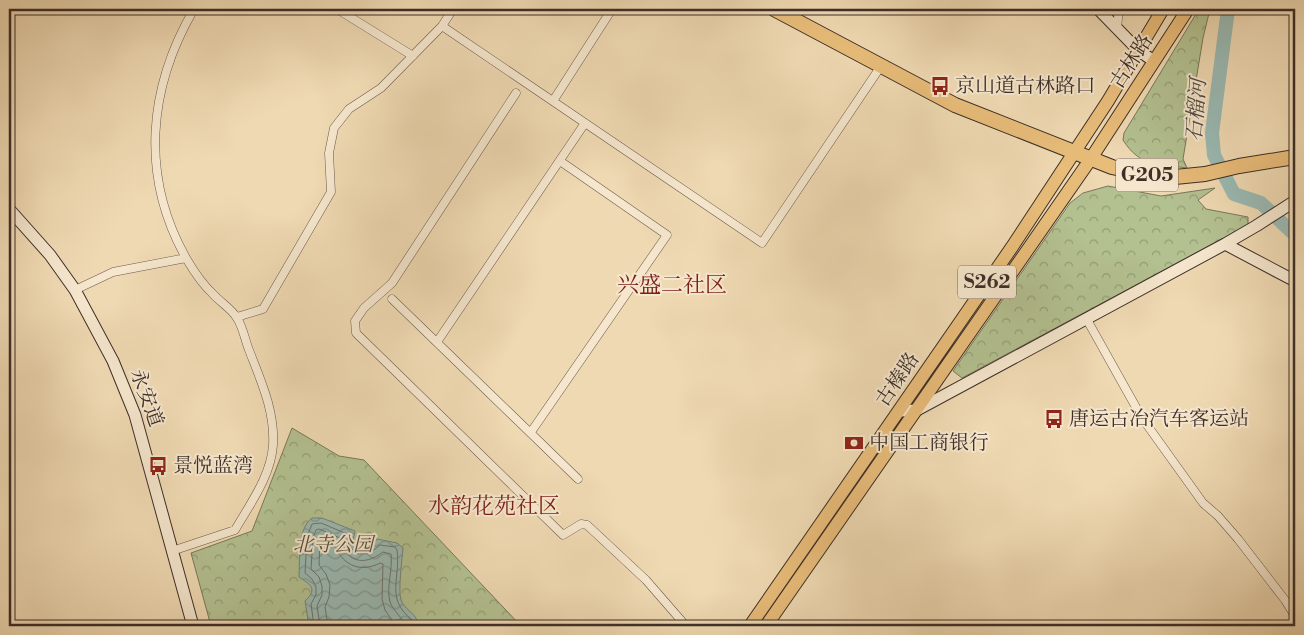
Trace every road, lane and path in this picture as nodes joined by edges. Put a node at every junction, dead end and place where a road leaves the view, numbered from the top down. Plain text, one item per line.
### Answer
1 (194, 9) edge
2 (338, 9) edge
3 (453, 9) edge
4 (612, 9) edge
5 (774, 9) edge
6 (1098, 9) edge
7 (1119, 9) edge
8 (1163, 9) edge
9 (1188, 9) edge
10 (442, 26) junction
11 (1117, 28) junction
12 (1139, 51) junction
13 (412, 56) junction
14 (1154, 61) junction
15 (881, 66) junction
16 (516, 93) dead end
17 (553, 101) junction
18 (585, 123) junction
19 (1074, 153) junction
20 (1295, 157) edge
21 (1090, 160) junction
22 (560, 161) junction
23 (1295, 200) edge
24 (9, 209) edge
25 (1224, 244) junction
26 (186, 258) junction
27 (1295, 281) edge
28 (75, 290) junction
29 (392, 299) dead end
30 (237, 317) junction
31 (1086, 318) junction
32 (437, 342) junction
33 (917, 410) junction
34 (900, 411) junction
35 (531, 432) junction
36 (578, 479) dead end
37 (172, 551) junction
38 (1295, 616) edge
39 (193, 626) edge
40 (686, 626) edge
41 (750, 626) edge
42 (766, 626) edge

1 - 26 street
2 - 13 street
3 - 10 street
4 - 17 street
5 - 15 highway, G205
6 - 11 street
7 - 11 street
8 - 12 main road, 古林路 / S262
9 - 14 main road, 古林路 / S262
10 - 13 street
10 - 17 street
11 - 12 street
12 - 14 street
12 - 19 main road, 古林路 / S262
13 - 30 street
14 - 21 main road, 古林路 / S262
15 - 18 street
15 - 19 highway, G205
16 - 40 street
17 - 18 street
18 - 22 street
19 - 21 highway, G205
19 - 34 main road, 古榛路 / S262
20 - 21 highway, G205
21 - 33 main road, 古榛路 / S262
22 - 32 street
22 - 35 street
23 - 25 street
24 - 28 street, 永安道
25 - 27 street
25 - 31 street
26 - 28 street
26 - 30 street
28 - 37 street, 永安道
29 - 32 street
30 - 37 street
31 - 33 street
31 - 38 street
32 - 35 street
33 - 34 street
33 - 42 main road, 古榛路 / S262
34 - 41 main road, 古榛路 / S262
35 - 36 street
37 - 39 street, 永安道

